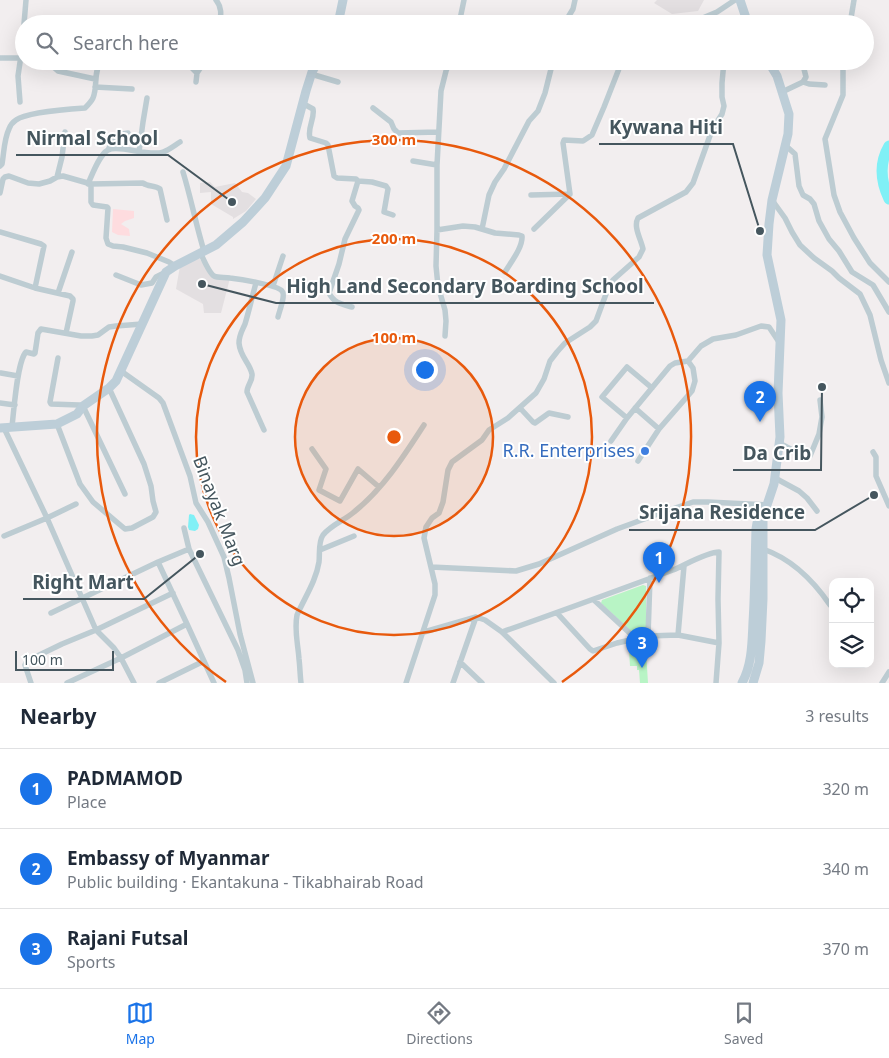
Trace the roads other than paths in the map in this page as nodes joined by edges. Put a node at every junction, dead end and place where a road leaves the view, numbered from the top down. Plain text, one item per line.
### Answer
1 (26, 0) edge
2 (216, 0) edge
3 (343, 0) edge
4 (464, 0) edge
5 (575, 0) edge
6 (734, 0) edge
7 (740, 0) edge
8 (854, 0) edge
9 (25, 15) edge
10 (221, 15) edge
11 (340, 15) edge
12 (461, 15) edge
13 (569, 15) edge
14 (710, 15) edge
15 (745, 15) edge
16 (852, 15) edge
17 (0, 58) edge
18 (15, 58) edge
19 (19, 70) edge
20 (57, 70) edge
21 (97, 70) edge
22 (194, 70) edge
23 (199, 70) edge
24 (314, 70) edge
25 (446, 70) edge
26 (551, 70) edge
27 (619, 70) edge
28 (723, 70) edge
29 (773, 70) edge
30 (804, 70) edge
31 (843, 70) edge
32 (197, 73) junction
33 (312, 74) junction
34 (95, 79) junction
35 (196, 82) dead end
36 (338, 82) dead end
37 (803, 82) junction
38 (825, 85) dead end
39 (95, 87) junction
40 (132, 89) dead end
41 (782, 92) junction
42 (147, 98) dead end
43 (20, 102) dead end
44 (302, 104) junction
45 (373, 108) dead end
46 (65, 132) dead end
47 (438, 132) junction
48 (128, 133) dead end
49 (180, 142) dead end
50 (785, 145) junction
51 (108, 150) junction
52 (139, 152) junction
53 (413, 161) dead end
54 (437, 165) junction
55 (0, 168) edge
56 (183, 172) dead end
57 (6, 176) junction
58 (57, 177) junction
59 (358, 181) junction
60 (89, 184) junction
61 (0, 193) edge
62 (570, 194) junction
63 (531, 195) dead end
64 (772, 200) junction
65 (393, 216) dead end
66 (167, 220) dead end
67 (482, 229) junction
68 (534, 229) dead end
69 (437, 230) junction
70 (0, 232) edge
71 (72, 252) dead end
72 (202, 252) junction
73 (283, 256) dead end
74 (175, 266) junction
75 (166, 272) junction
76 (505, 272) dead end
77 (116, 275) dead end
78 (0, 276) edge
79 (889, 282) edge
80 (256, 283) junction
81 (273, 286) junction
82 (35, 288) junction
83 (58, 293) junction
84 (352, 306) dead end
85 (889, 312) edge
86 (278, 317) dead end
87 (142, 324) junction
88 (66, 333) junction
89 (445, 336) dead end
90 (779, 342) junction
91 (58, 358) dead end
92 (688, 361) junction
93 (120, 371) junction
94 (1, 373) edge
95 (18, 376) junction
96 (889, 383) edge
97 (109, 388) junction
98 (652, 388) junction
99 (820, 400) dead end
100 (0, 403) edge
101 (15, 405) junction
102 (83, 406) junction
103 (520, 408) junction
104 (634, 408) junction
105 (568, 417) dead end
106 (627, 418) junction
107 (57, 424) junction
108 (424, 425) dead end
109 (5, 427) edge
110 (659, 429) junction
111 (264, 430) dead end
112 (611, 441) dead end
113 (779, 443) junction
114 (312, 449) dead end
115 (873, 452) dead end
116 (638, 461) dead end
117 (774, 478) junction
118 (380, 487) junction
119 (125, 494) dead end
120 (76, 504) dead end
121 (767, 505) junction
122 (889, 506) edge
123 (817, 511) dead end
124 (763, 515) junction
125 (47, 518) junction
126 (184, 528) dead end
127 (4, 536) dead end
128 (354, 536) dead end
129 (189, 549) junction
130 (763, 549) junction
131 (320, 550) junction
132 (158, 562) junction
133 (430, 566) junction
134 (684, 566) junction
135 (650, 578) junction
136 (172, 593) junction
137 (82, 598) junction
138 (759, 599) junction
139 (594, 600) junction
140 (829, 604) edge
141 (51, 613) dead end
142 (556, 613) junction
143 (476, 617) junction
144 (187, 624) junction
145 (96, 630) junction
146 (424, 632) junction
147 (502, 632) junction
148 (678, 635) junction
149 (648, 636) junction
150 (634, 638) junction
151 (719, 643) junction
152 (121, 658) junction
153 (204, 661) junction
154 (460, 662) junction
155 (889, 672) edge
156 (547, 675) junction
157 (31, 683) edge
158 (67, 683) edge
159 (134, 683) edge
160 (159, 683) edge
161 (214, 683) edge
162 (248, 683) edge
163 (253, 683) edge
164 (301, 683) edge
165 (406, 683) edge
166 (453, 683) edge
167 (482, 683) edge
168 (542, 683) edge
169 (554, 683) edge
170 (716, 683) edge
171 (742, 683) edge
172 (753, 683) edge
173 (882, 683) edge

1 - 9 street
2 - 10 street
3 - 11 main road
4 - 12 street
5 - 13 street
6 - 14 street
7 - 15 main road
8 - 16 street
17 - 18 street
19 - 43 street
20 - 34 street
21 - 34 street
22 - 32 street
23 - 32 street
24 - 33 main road
25 - 47 street
26 - 67 street
27 - 62 street
28 - 103 street
29 - 41 main road
30 - 37 street
31 - 79 street
32 - 35 street
33 - 36 street
33 - 44 main road
34 - 39 street
37 - 38 street
37 - 41 street
39 - 40 street
39 - 55 street
41 - 50 main road
42 - 52 street
44 - 59 street
44 - 72 main road
45 - 47 street
46 - 58 street
47 - 54 street
48 - 51 street
49 - 52 street
50 - 64 main road
50 - 85 street
51 - 52 street
51 - 60 street
53 - 54 street
54 - 69 street
55 - 57 street
56 - 72 street
57 - 58 street
57 - 61 street
58 - 60 street
59 - 65 street
59 - 84 street
60 - 66 street
60 - 74 street
62 - 63 street
62 - 68 street
64 - 90 main road
64 - 96 street
67 - 69 street
67 - 76 street
69 - 89 street
70 - 82 street
71 - 83 street
72 - 74 main road
72 - 80 street
73 - 81 street
74 - 75 main road
75 - 77 street
75 - 87 main road
78 - 82 street
80 - 81 street
80 - 111 street
81 - 86 street
82 - 83 street
83 - 88 street
87 - 88 street
87 - 93 main road
88 - 95 street
90 - 92 street
90 - 113 main road
91 - 102 street
92 - 98 street
92 - 110 street
93 - 97 main road
93 - 163 street, Binayak Marg
94 - 95 street
95 - 101 street
97 - 102 main road
97 - 107 street
98 - 104 street
98 - 106 street
99 - 113 street
100 - 101 street
101 - 109 street
102 - 107 main road
102 - 119 street
103 - 105 street
103 - 133 street
104 - 106 street
104 - 110 street
106 - 112 street
107 - 109 main road
108 - 118 street
109 - 125 street
110 - 116 street
113 - 117 main road
114 - 118 street
115 - 122 street
117 - 121 main road
117 - 123 street
118 - 131 street
120 - 125 street
121 - 124 main road
121 - 133 street
124 - 130 main road
124 - 138 main road
125 - 127 street
125 - 137 street
126 - 129 street
128 - 131 street
129 - 132 street
129 - 162 street
130 - 138 main road
130 - 140 street
131 - 164 street
132 - 136 street
132 - 137 street
133 - 146 street
134 - 135 street
134 - 148 street
134 - 151 street
135 - 139 street
135 - 149 street
136 - 144 street
136 - 145 street
137 - 141 street
137 - 145 street
138 - 171 main road
138 - 172 main road
139 - 142 street
139 - 150 street
142 - 147 street
142 - 150 street
143 - 146 street
143 - 147 street
143 - 154 street
144 - 152 street
144 - 153 street
145 - 152 street
145 - 157 street
146 - 165 street
147 - 156 street
148 - 149 street
148 - 151 street
149 - 150 street
151 - 170 street
152 - 158 street
152 - 159 street
153 - 160 street
153 - 161 street
154 - 166 street
154 - 167 street
155 - 173 street
156 - 168 street
156 - 169 street

